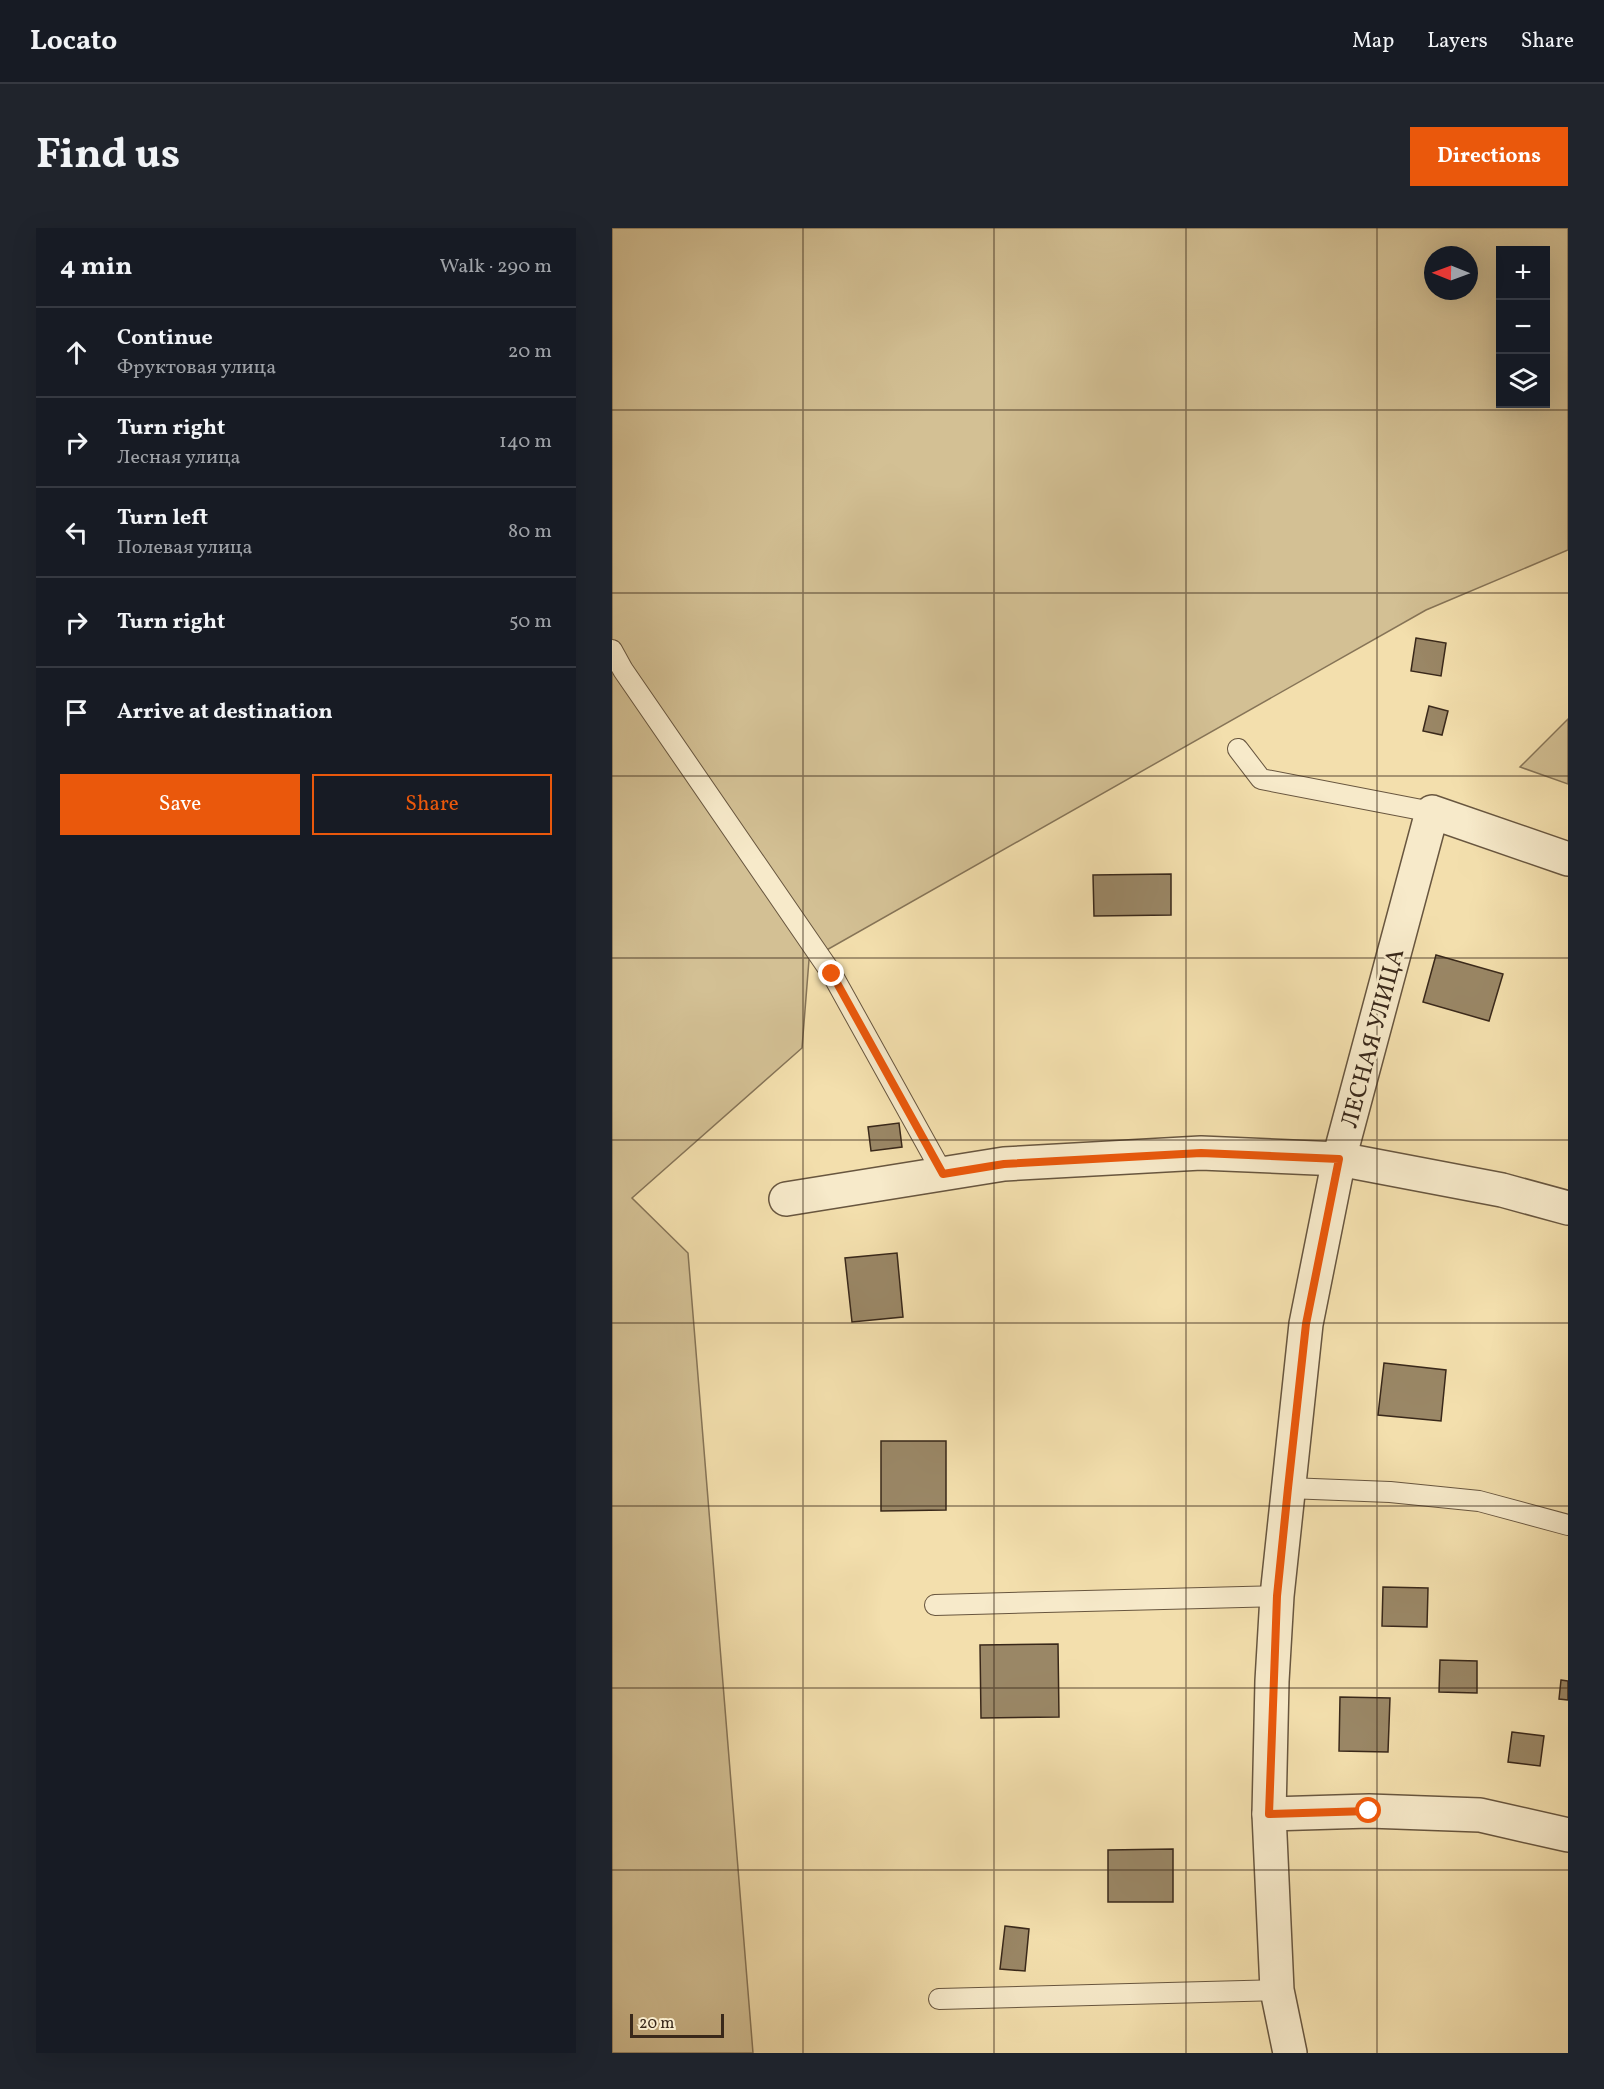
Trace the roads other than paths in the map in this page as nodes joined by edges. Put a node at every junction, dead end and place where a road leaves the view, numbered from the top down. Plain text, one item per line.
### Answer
1 (612, 650) edge
2 (1238, 749) dead end
3 (1432, 812) junction
4 (1568, 859) edge
5 (1339, 1159) junction
6 (943, 1174) junction
7 (786, 1199) dead end
8 (1568, 1208) edge
9 (1288, 1488) junction
10 (1568, 1525) edge
11 (1277, 1596) junction
12 (935, 1605) dead end
13 (1269, 1814) junction
14 (1568, 1835) edge
15 (1277, 1990) junction
16 (939, 1999) dead end
17 (1290, 2053) edge

1 - 6 lane
2 - 3 lane
3 - 4 street
3 - 5 street, ЛЕСНАЯ УЛИЦА
5 - 6 street
5 - 8 street
5 - 9 street, ЛЕСНАЯ УЛИЦА
6 - 7 street
9 - 10 lane
9 - 11 street, ЛЕСНАЯ УЛИЦА
11 - 12 lane
11 - 13 street, ЛЕСНАЯ УЛИЦА
13 - 14 street
13 - 15 street, ЛЕСНАЯ УЛИЦА
15 - 16 lane
15 - 17 street, ЛЕСНАЯ УЛИЦА

